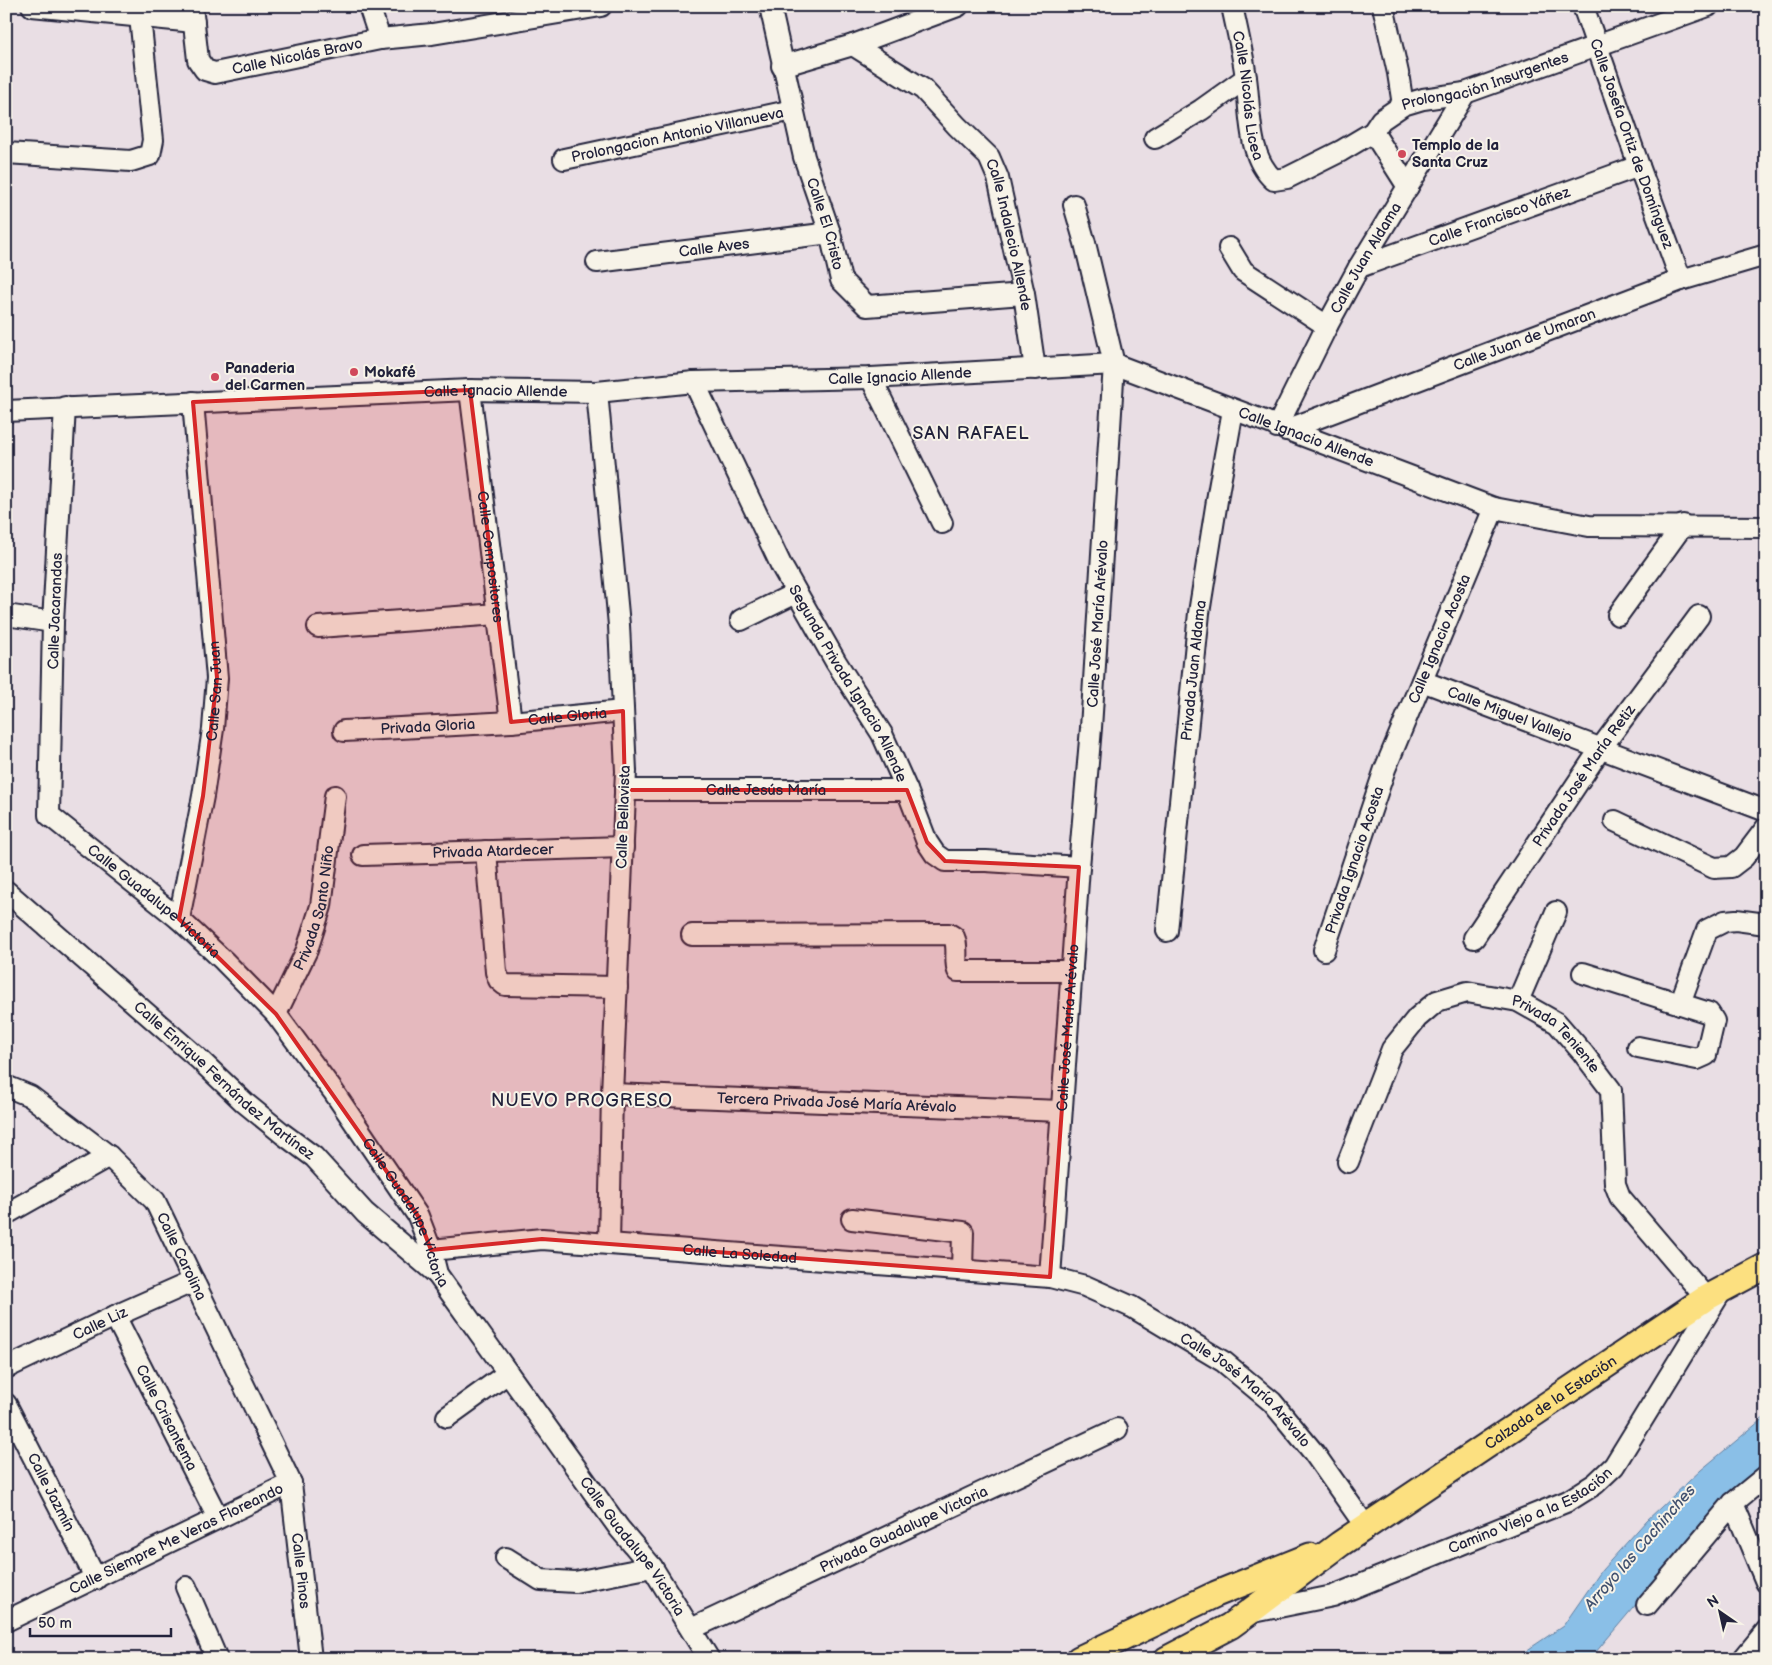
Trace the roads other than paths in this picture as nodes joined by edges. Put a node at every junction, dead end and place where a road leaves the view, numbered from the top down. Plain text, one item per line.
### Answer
1 (32, 6) edge
2 (369, 6) edge
3 (601, 6) edge
4 (770, 6) edge
5 (958, 6) edge
6 (1232, 6) edge
7 (1383, 6) edge
8 (1583, 6) edge
9 (1708, 6) edge
10 (193, 14) edge
11 (140, 17) junction
12 (380, 38) junction
13 (853, 45) junction
14 (1597, 46) junction
15 (782, 66) junction
16 (1246, 78) junction
17 (1465, 93) junction
18 (1403, 105) junction
19 (792, 110) junction
20 (1373, 132) junction
21 (1155, 138) dead end
22 (6, 154) edge
23 (564, 159) dead end
24 (1639, 166) junction
25 (1274, 180) joint
26 (1408, 188) junction
27 (1074, 206) dead end
28 (830, 233) junction
29 (1229, 248) dead end
30 (1766, 255) edge
31 (597, 262) dead end
32 (1359, 266) junction
33 (1681, 280) junction
34 (1024, 294) junction
35 (1327, 326) junction
36 (1114, 364) junction
37 (1035, 369) junction
38 (871, 378) junction
39 (694, 382) junction
40 (470, 390) junction
41 (597, 392) junction
42 (193, 402) junction
43 (65, 407) junction
44 (1233, 410) junction
45 (6, 411) edge
46 (1281, 429) junction
47 (1494, 508) junction
48 (942, 523) dead end
49 (1683, 526) junction
50 (1766, 527) edge
51 (796, 593) junction
52 (498, 614) junction
53 (6, 615) edge
54 (1618, 615) dead end
55 (1699, 616) dead end
56 (741, 620) dead end
57 (53, 622) junction
58 (318, 627) dead end
59 (1422, 680) junction
60 (622, 711) junction
61 (511, 722) junction
62 (344, 731) dead end
63 (1602, 748) junction
64 (1385, 769) joint
65 (625, 790) junction
66 (908, 790) junction
67 (335, 796) dead end
68 (1766, 811) edge
69 (49, 815) joint
70 (1615, 821) dead end
71 (1766, 828) edge
72 (623, 847) junction
73 (486, 851) junction
74 (363, 855) dead end
75 (1079, 867) junction
76 (6, 891) edge
77 (1556, 912) dead end
78 (179, 919) junction
79 (1766, 924) edge
80 (1167, 931) dead end
81 (692, 935) dead end
82 (1474, 938) dead end
83 (1324, 950) dead end
84 (1072, 971) junction
85 (1583, 973) dead end
86 (617, 987) junction
87 (1518, 1001) junction
88 (1680, 1004) junction
89 (276, 1014) junction
90 (1638, 1047) dead end
91 (6, 1086) edge
92 (612, 1094) junction
93 (1061, 1111) junction
94 (110, 1156) junction
95 (1348, 1162) dead end
96 (6, 1214) edge
97 (852, 1219) dead end
98 (609, 1244) junction
99 (431, 1250) junction
100 (1766, 1266) edge
101 (962, 1270) junction
102 (437, 1274) junction
103 (1050, 1277) junction
104 (194, 1281) junction
105 (1714, 1294) junction
106 (115, 1316) junction
107 (6, 1368) edge
108 (508, 1373) junction
109 (6, 1404) edge
110 (447, 1417) dead end
111 (1117, 1429) dead end
112 (1766, 1476) edge
113 (292, 1483) junction
114 (1733, 1503) junction
115 (218, 1518) junction
116 (1366, 1527) junction
117 (1340, 1544) junction
118 (506, 1558) dead end
119 (652, 1567) junction
120 (96, 1579) junction
121 (1766, 1582) edge
122 (186, 1587) dead end
123 (1216, 1594) junction
124 (1647, 1604) dead end
125 (1239, 1620) junction
126 (6, 1621) edge
127 (691, 1629) junction
128 (1766, 1631) edge
129 (1169, 1658) edge
130 (217, 1659) edge
131 (311, 1659) edge
132 (709, 1659) edge
133 (1079, 1659) edge
134 (1743, 1659) edge

1 - 11 street, Calle Nicolás Bravo
2 - 12 street
3 - 12 street, Calle Nicolás Bravo
4 - 15 street, Calle El Cristo
5 - 13 street
6 - 16 street, Calle Nicolás Licea
7 - 18 street
8 - 14 street, Calle Josefa Ortiz de Domínguez
9 - 14 street, Prolongación Insurgentes
10 - 11 street, Calle Nicolás Bravo
10 - 12 street, Calle Nicolás Bravo
11 - 22 street
13 - 15 street
13 - 34 street, Calle Indalecio Allende
14 - 17 street, Prolongación Insurgentes
14 - 24 street, Calle Josefa Ortiz de Domínguez
15 - 19 street, Calle El Cristo
16 - 21 street
16 - 25 street, Calle Nicolás Licea
17 - 18 street, Prolongación Insurgentes
17 - 26 street, Calle Juan Aldama
18 - 20 street, Prolongación Insurgentes
19 - 23 street, Prolongacion Antonio Villanueva
19 - 28 street, Calle El Cristo
20 - 25 street, Prolongación Insurgentes
20 - 26 street
24 - 32 street, Calle Francisco Yáñez
24 - 33 street, Calle Josefa Ortiz de Domínguez
26 - 32 street, Calle Juan Aldama
27 - 36 street, Calle José María Arévalo
28 - 31 street, Calle Aves
28 - 34 street, Calle El Cristo
29 - 35 street
30 - 33 street, Calle Juan de Umaran
32 - 35 street, Calle Juan Aldama
33 - 46 street, Calle Juan de Umaran
34 - 37 street, Calle Indalecio Allende
35 - 46 street, Calle Juan Aldama
36 - 37 street, Calle Ignacio Allende
36 - 44 street, Calle Ignacio Allende
36 - 75 street, Calle José María Arévalo
37 - 38 street, Calle Ignacio Allende
38 - 39 street, Calle Ignacio Allende
38 - 48 street
39 - 41 street, Calle Ignacio Allende
39 - 51 street, Segunda Privada Ignacio Allende
40 - 41 street, Calle Ignacio Allende
40 - 42 street, Calle Ignacio Allende
40 - 52 street, Calle Compositores
41 - 60 street, Calle Bellavista
42 - 43 street, Calle Ignacio Allende
42 - 78 street, Calle San Juan
43 - 45 street, Calle Ignacio Allende
43 - 57 street, Calle Jacarandas
44 - 46 street, Calle Ignacio Allende
44 - 80 street, Privada Juan Aldama
46 - 47 street, Calle Ignacio Allende
47 - 49 street, Calle Ignacio Allende
47 - 59 street, Calle Ignacio Acosta
49 - 50 street, Calle Ignacio Allende
49 - 54 street
51 - 56 street
51 - 66 street, Segunda Privada Ignacio Allende
52 - 58 street
52 - 61 street, Calle Compositores
53 - 57 street
55 - 63 street, Privada José María Retiz
57 - 69 street, Calle Jacarandas
59 - 63 street, Calle Miguel Vallejo
59 - 64 street, Calle Ignacio Acosta
60 - 61 street, Calle Gloria
60 - 65 street, Calle Bellavista
61 - 62 street, Privada Gloria
63 - 68 street, Calle Miguel Vallejo
63 - 82 street, Privada José María Retiz
64 - 83 street, Privada Ignacio Acosta
65 - 66 street, Calle Jesús María
65 - 72 street, Calle Bellavista
66 - 75 street, Segunda Privada Ignacio Allende
67 - 89 street, Privada Santo Niño
69 - 78 street, Calle Guadalupe Victoria
70 - 71 street
72 - 73 street, Privada Atardecer
72 - 86 street, Calle Bellavista
73 - 74 street, Privada Atardecer
73 - 86 street
75 - 84 street, Calle José María Arévalo
76 - 102 street, Calle Enrique Fernández Martínez
77 - 87 street
78 - 89 street, Calle Guadalupe Victoria
79 - 88 street
81 - 84 street
84 - 93 street, Calle José María Arévalo
85 - 88 street
86 - 92 street, Calle Bellavista
87 - 95 street, Privada Teniente
87 - 105 street, Privada Teniente
88 - 90 street
89 - 99 street, Calle Guadalupe Victoria
91 - 94 street, Calle Carolina
92 - 93 street, Tercera Privada José María Arévalo
92 - 98 street, Calle Bellavista
93 - 103 street, Calle José María Arévalo
94 - 96 street
94 - 104 street, Calle Carolina
97 - 101 street
98 - 99 street, Calle La Soledad
98 - 101 street, Calle La Soledad
99 - 102 street, Calle Guadalupe Victoria
100 - 105 main road, Calzada de la Estación
101 - 103 street, Calle La Soledad
102 - 108 street, Calle Guadalupe Victoria
103 - 116 street, Calle José María Arévalo
104 - 106 street, Calle Liz
104 - 113 street, Calle Carolina
105 - 116 main road, Calzada de la Estación
105 - 125 street, Camino Viejo a la Estación
106 - 107 street, Calle Liz
106 - 115 street, Calle Crisantema
108 - 110 street
108 - 119 street, Calle Guadalupe Victoria
109 - 120 street, Calle Jazmín
111 - 127 street, Privada Guadalupe Victoria
112 - 114 street
113 - 115 street, Calle Siempre Me Veras Floreando
113 - 131 street, Calle Pinos
114 - 121 street
114 - 124 street
115 - 120 street, Calle Siempre Me Veras Floreando
116 - 117 main road, Calzada de la Estación
117 - 123 main road, Calzada de la Estación
117 - 125 main road, Calzada de la Estación
118 - 119 street
119 - 127 street, Calle Guadalupe Victoria
120 - 126 street, Calle Siempre Me Veras Floreando
122 - 130 street
123 - 125 main road
123 - 133 main road, Calzada de la Estación
125 - 129 main road, Calzada de la Estación
127 - 132 street, Calle Guadalupe Victoria
128 - 134 street

